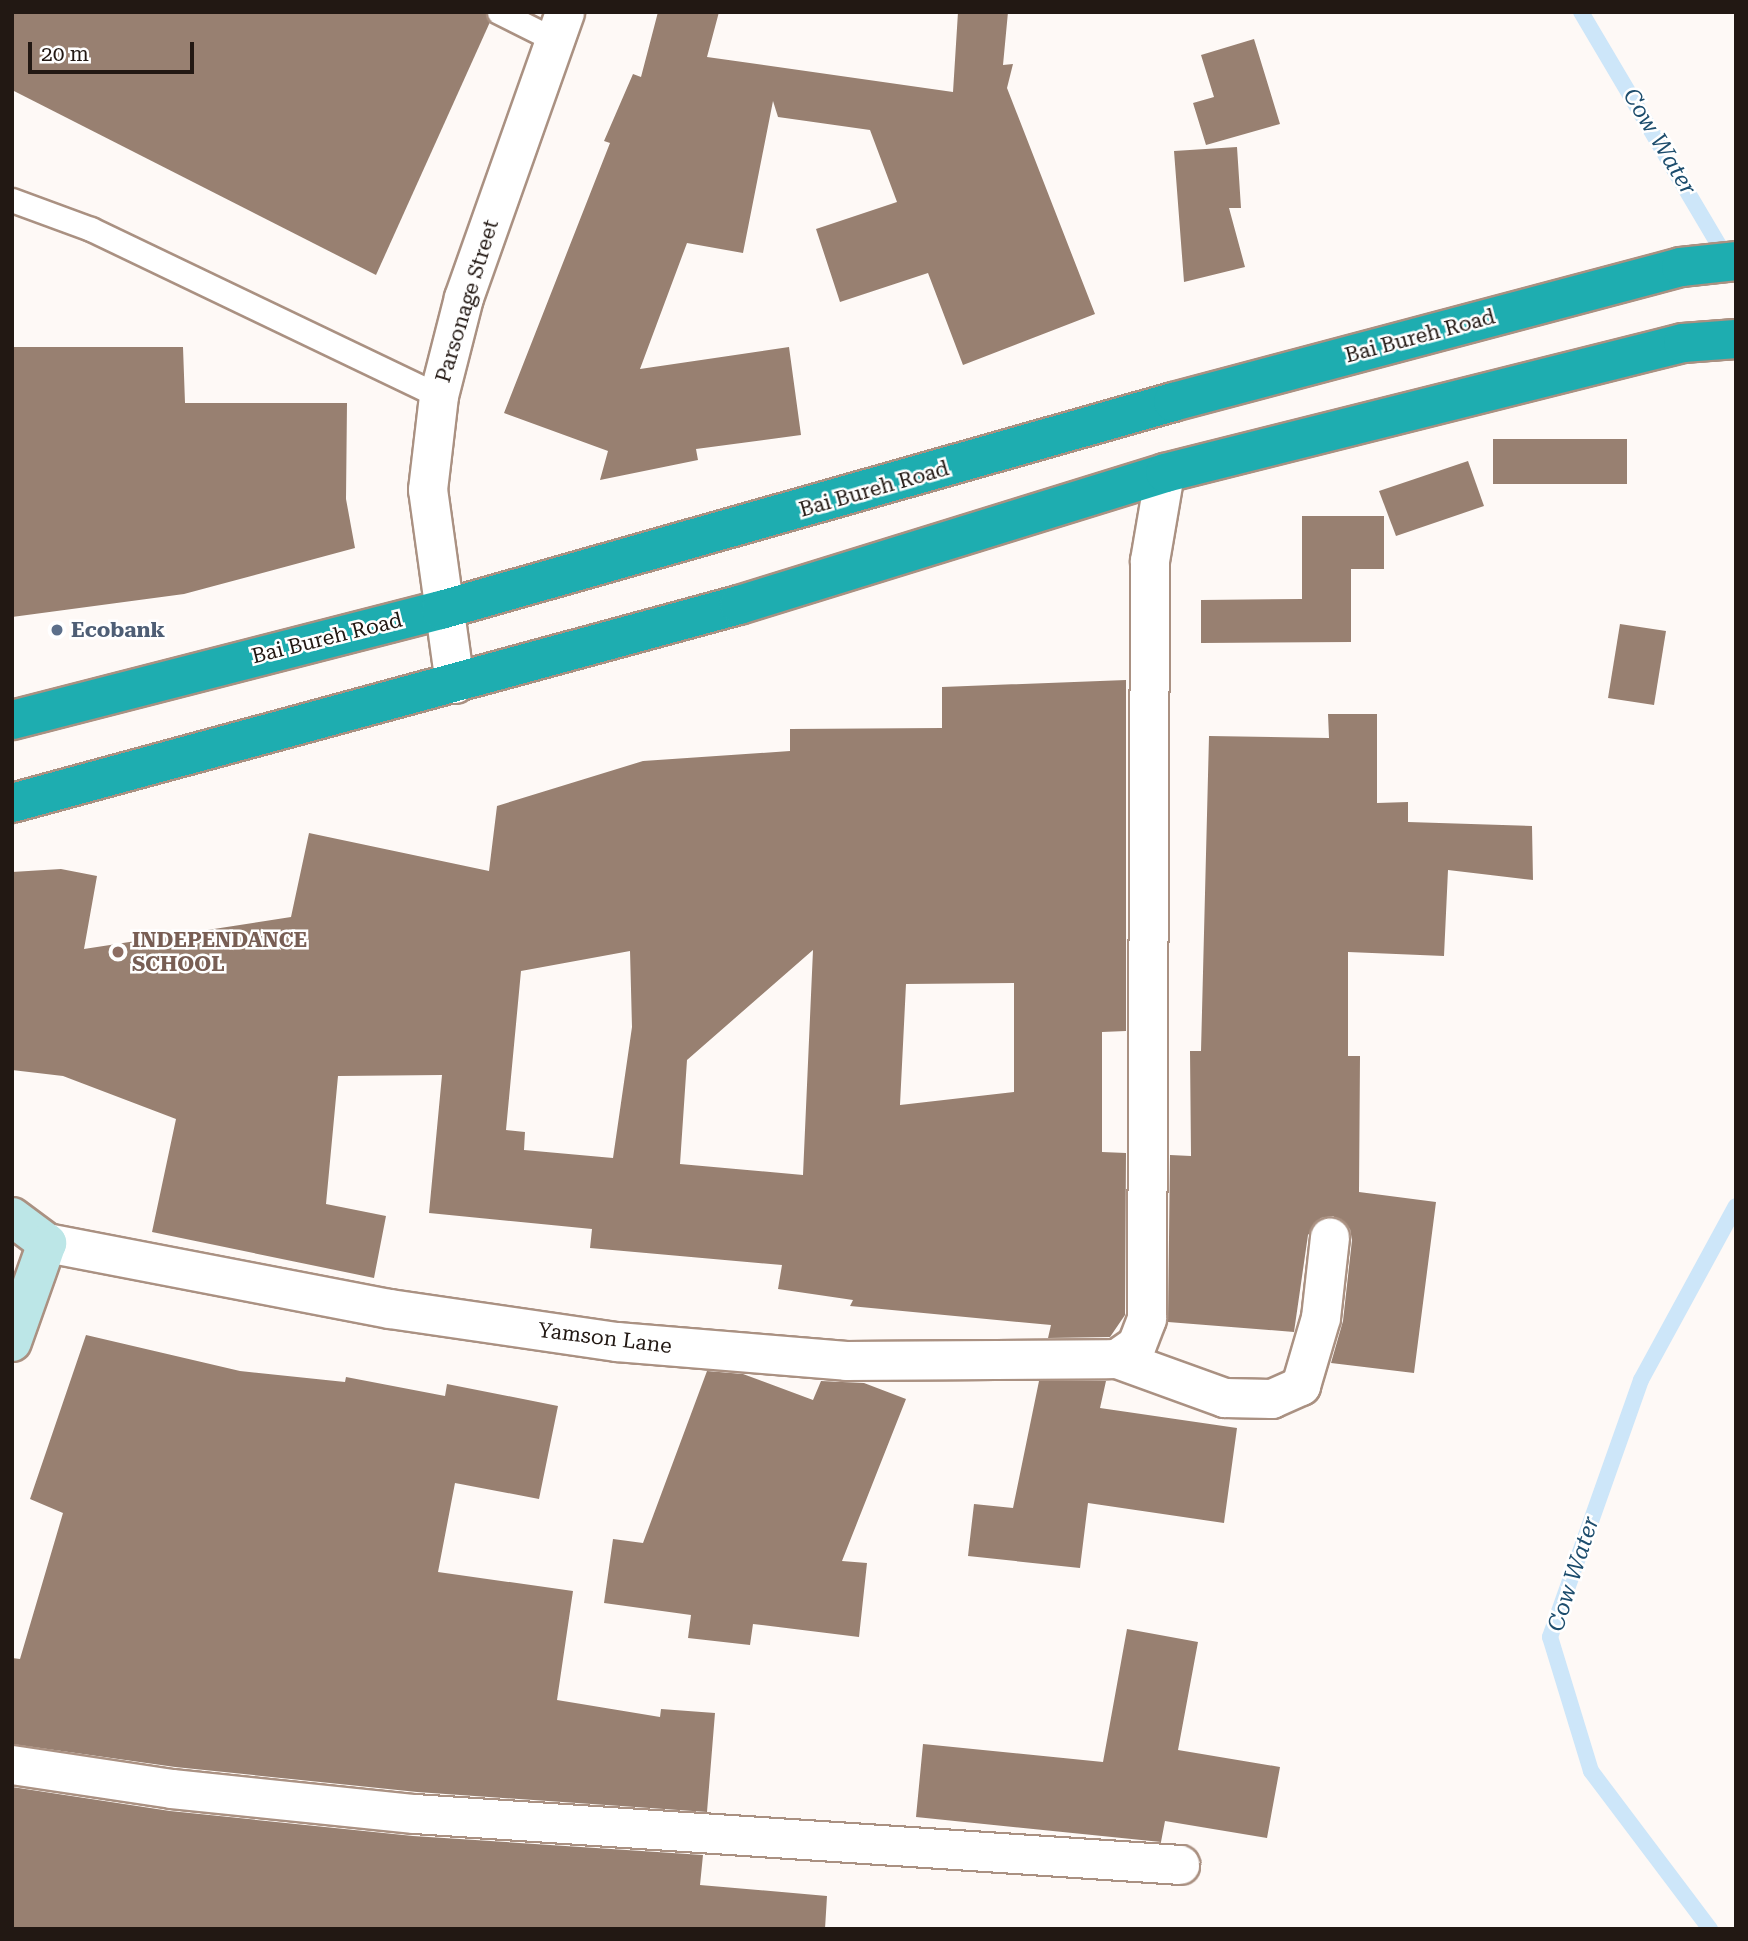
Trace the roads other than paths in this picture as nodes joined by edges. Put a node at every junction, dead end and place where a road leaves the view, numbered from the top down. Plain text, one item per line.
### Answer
1 (499, 12) edge
2 (560, 26) edge
3 (12, 201) edge
4 (1736, 261) edge
5 (1736, 339) edge
6 (439, 396) junction
7 (1165, 473) junction
8 (442, 610) junction
9 (455, 684) junction
10 (12, 720) edge
11 (12, 803) edge
12 (12, 1217) edge
13 (1331, 1238) dead end
14 (47, 1243) junction
15 (12, 1342) edge
16 (1117, 1359) junction
17 (12, 1765) edge
18 (1180, 1865) dead end

1 - 2 lane
2 - 6 street, Parsonage Street
3 - 6 lane
4 - 8 highway, Bai Bureh Road
5 - 7 highway
6 - 8 street, Parsonage Street
7 - 9 highway
7 - 16 street
8 - 9 street, Parsonage Street
8 - 10 highway, Bai Bureh Road
9 - 11 highway
12 - 14 main road
13 - 16 street
14 - 15 main road
14 - 16 street, Yamson Lane
17 - 18 street

